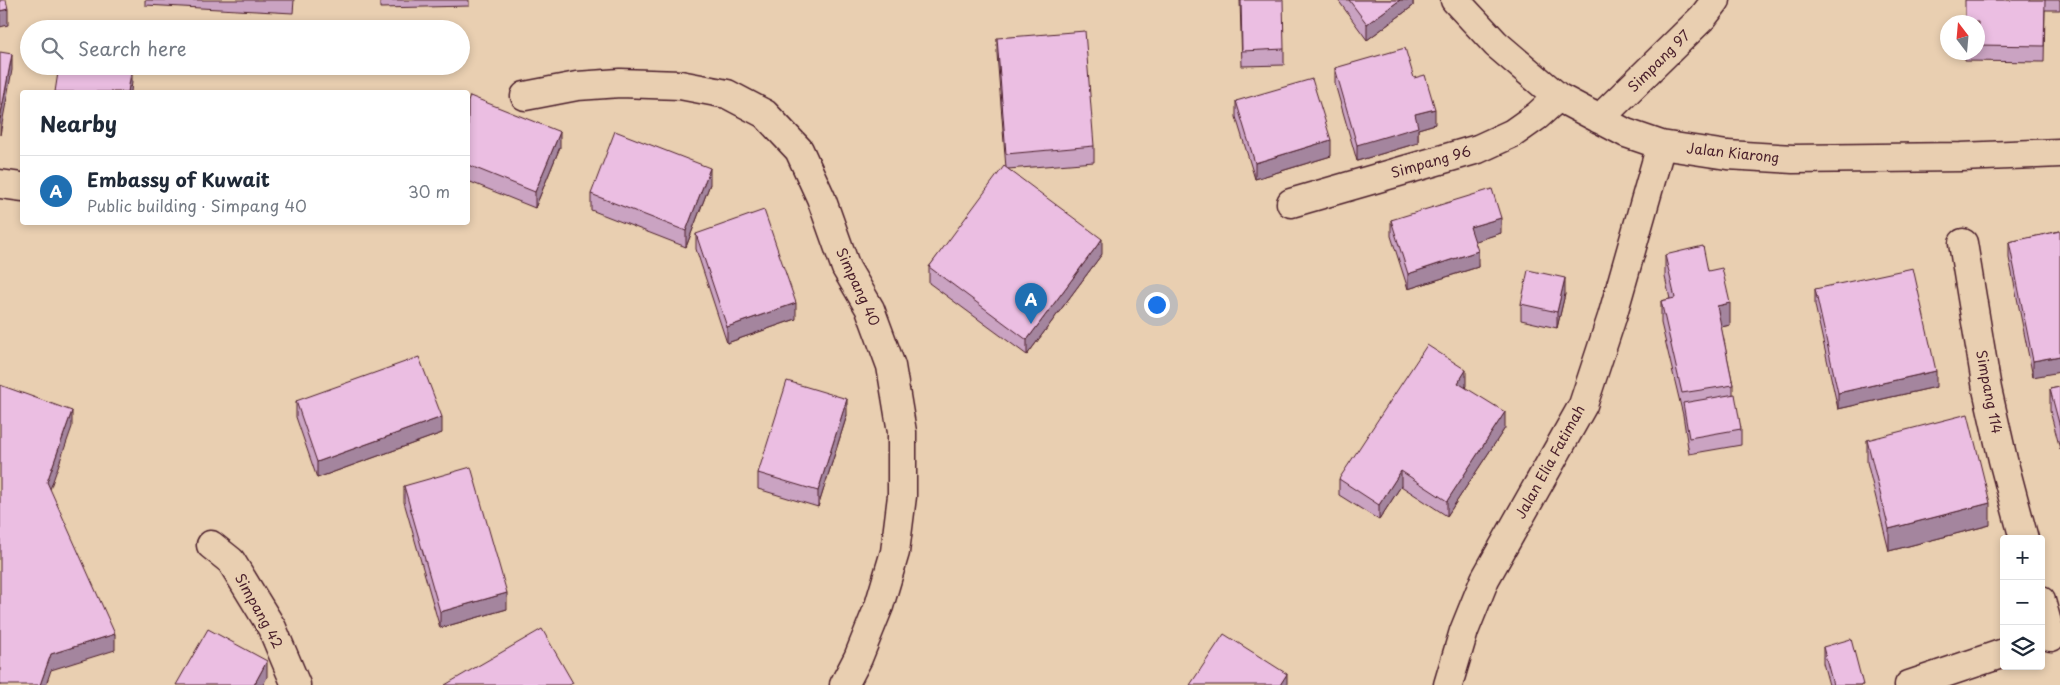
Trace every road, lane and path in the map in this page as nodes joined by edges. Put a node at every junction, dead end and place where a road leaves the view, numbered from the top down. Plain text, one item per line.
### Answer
1 (1455, 0) edge
2 (1716, 0) edge
3 (525, 96) dead end
4 (1558, 97) junction
5 (1599, 120) junction
6 (1661, 145) junction
7 (2060, 153) edge
8 (0, 184) edge
9 (20, 187) edge
10 (1292, 203) dead end
11 (1963, 243) dead end
12 (2023, 535) edge
13 (211, 545) dead end
14 (2045, 615) edge
15 (2051, 637) edge
16 (2000, 654) edge
17 (296, 685) edge
18 (844, 685) edge
19 (1448, 685) edge
20 (1909, 685) edge

1 - 4 street, Jalan Kiarong
2 - 5 street, Simpang 97
3 - 18 street, Simpang 40
4 - 5 street, Jalan Kiarong
4 - 10 street, Simpang 96
5 - 6 street, Jalan Kiarong
6 - 7 street, Jalan Kiarong
6 - 19 street, Jalan Elia Fatimah
8 - 9 street
11 - 12 street, Simpang 114
13 - 17 street, Simpang 42
14 - 15 street
16 - 20 street

